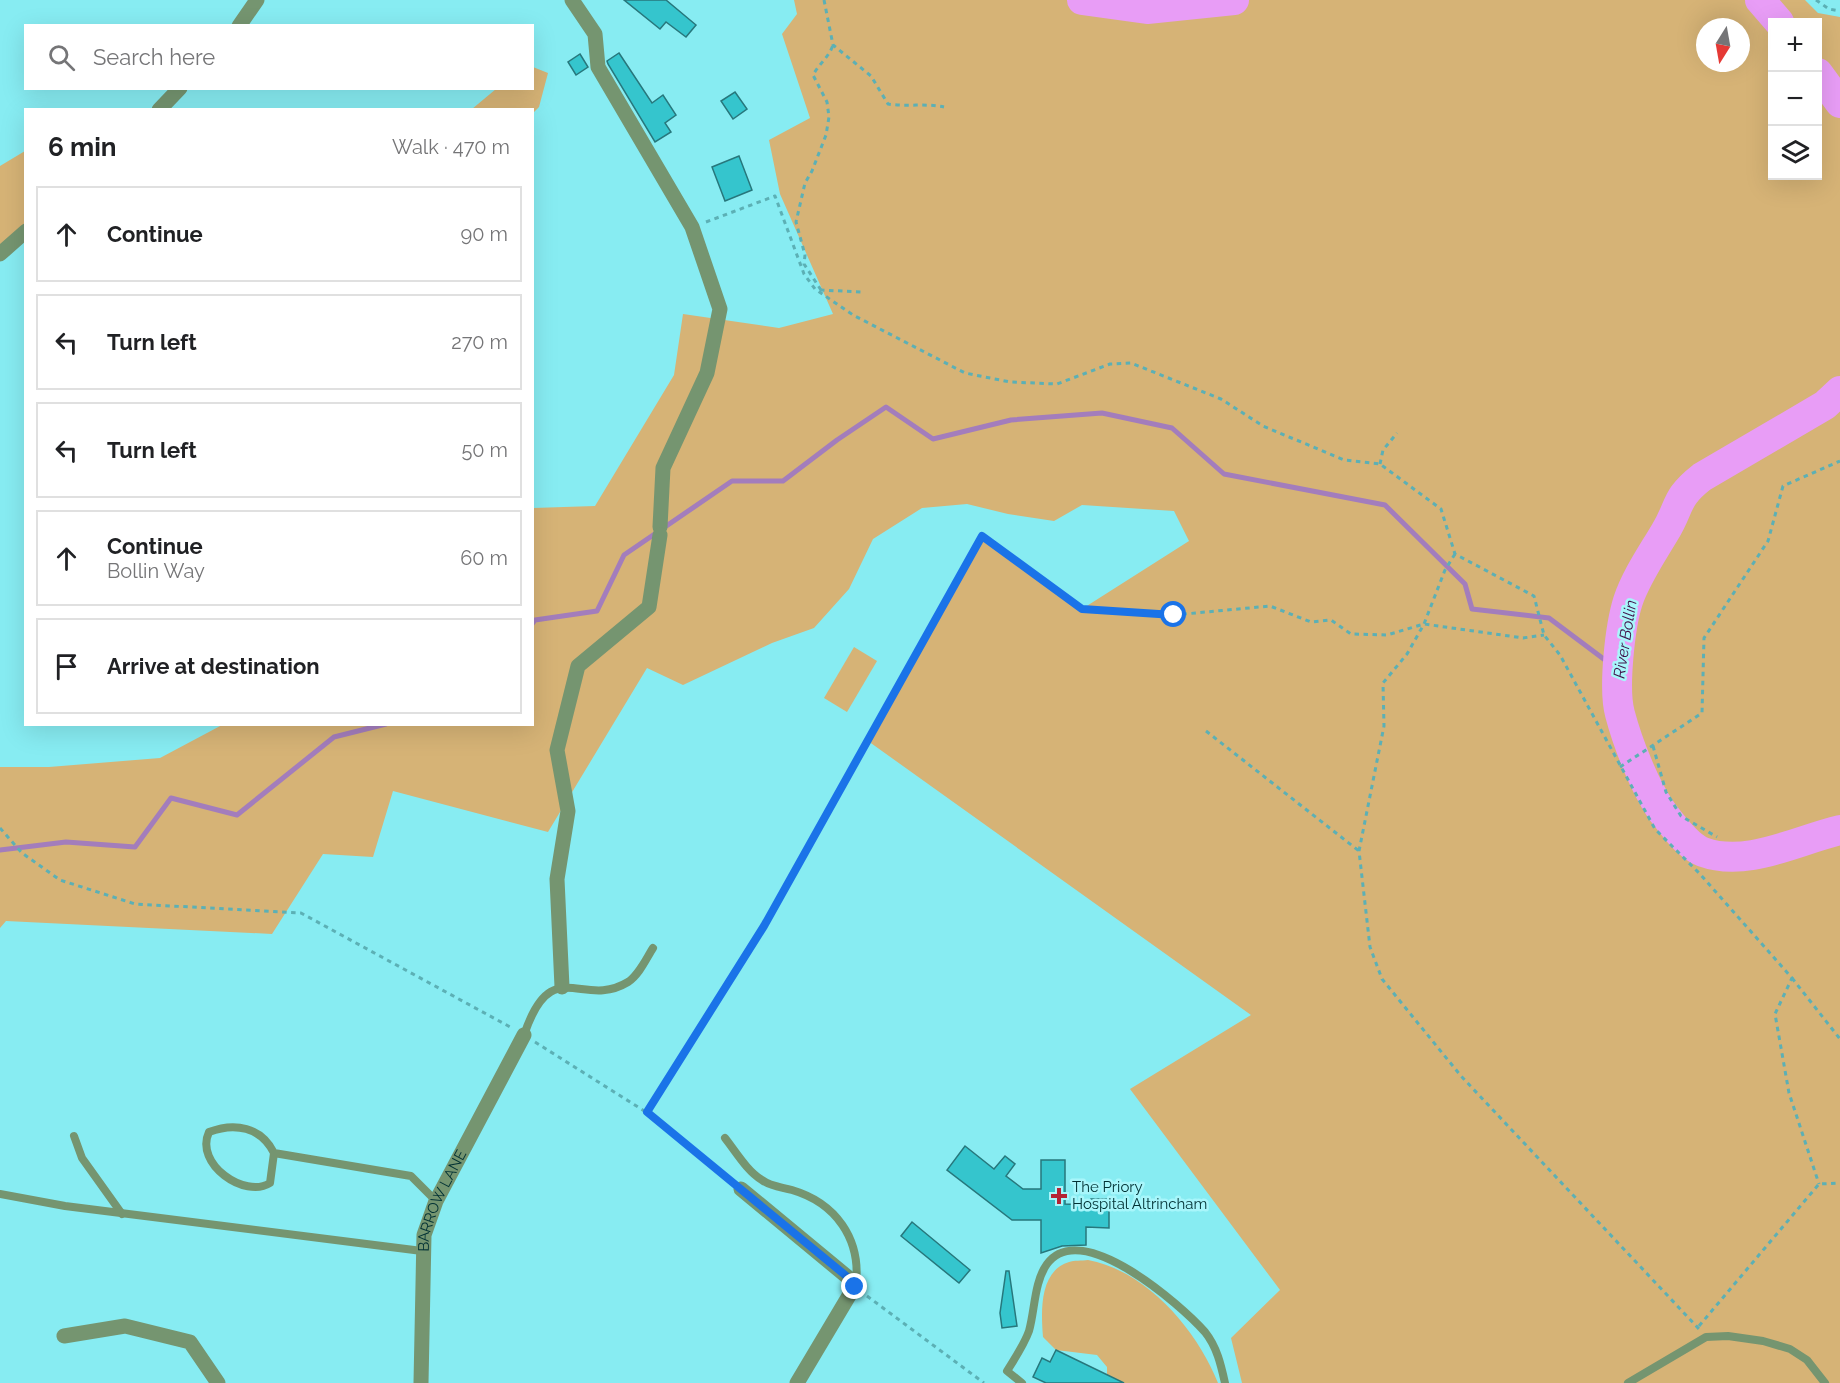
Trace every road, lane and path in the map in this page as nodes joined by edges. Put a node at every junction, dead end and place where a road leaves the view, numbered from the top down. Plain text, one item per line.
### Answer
1 (257, 0) edge
2 (572, 0) edge
3 (824, 0) edge
4 (1816, 0) edge
5 (1840, 11) edge
6 (240, 24) edge
7 (833, 45) junction
8 (178, 90) edge
9 (944, 107) dead end
10 (161, 108) edge
11 (692, 227) junction
12 (24, 233) edge
13 (0, 254) edge
14 (815, 289) junction
15 (821, 290) junction
16 (863, 292) dead end
17 (1397, 433) dead end
18 (1840, 461) edge
19 (1380, 464) junction
20 (1455, 554) junction
21 (1424, 624) junction
22 (1544, 635) junction
23 (1206, 731) dead end
24 (1653, 746) junction
25 (1620, 767) junction
26 (0, 828) edge
27 (1717, 837) dead end
28 (1359, 851) junction
29 (653, 948) dead end
30 (1792, 978) junction
31 (562, 987) junction
32 (524, 1035) junction
33 (1840, 1039) edge
34 (647, 1112) junction
35 (74, 1136) dead end
36 (725, 1138) dead end
37 (274, 1153) junction
38 (1840, 1183) edge
39 (1819, 1184) junction
40 (741, 1189) joint
41 (0, 1194) edge
42 (436, 1201) junction
43 (122, 1214) junction
44 (423, 1251) junction
45 (856, 1286) junction
46 (1698, 1328) junction
47 (64, 1336) dead end
48 (1706, 1337) junction
49 (1682, 1350) junction
50 (218, 1383) edge
51 (421, 1383) edge
52 (797, 1383) edge
53 (984, 1383) edge
54 (1022, 1383) edge
55 (1225, 1383) edge
56 (1628, 1383) edge
57 (1825, 1383) edge

1 - 6 street
2 - 11 street
3 - 7 path
4 - 5 path
7 - 9 path
7 - 15 path
8 - 10 street
11 - 14 path
11 - 31 street
12 - 13 street
14 - 15 path
14 - 19 path
15 - 16 path
17 - 19 path
18 - 24 path
19 - 20 path
20 - 21 path
20 - 22 path
21 - 22 path
21 - 28 path
21 - 34 path
22 - 25 path
23 - 28 path
24 - 25 path
24 - 27 path
25 - 30 path
26 - 32 path
28 - 46 path
29 - 31 lane
30 - 33 path
30 - 39 path
31 - 32 lane
32 - 34 path
32 - 42 street, BARROW LANE
34 - 40 path
35 - 43 lane
36 - 45 lane
37 - 37 lane
37 - 42 lane
38 - 39 path
39 - 46 path
40 - 45 street
41 - 43 lane
42 - 44 street, BARROW LANE
43 - 44 lane
44 - 51 street, BARROW LANE
45 - 52 street
45 - 53 path
46 - 48 path
46 - 49 path
47 - 50 street
48 - 49 lane
48 - 57 lane
49 - 56 lane
54 - 55 lane

